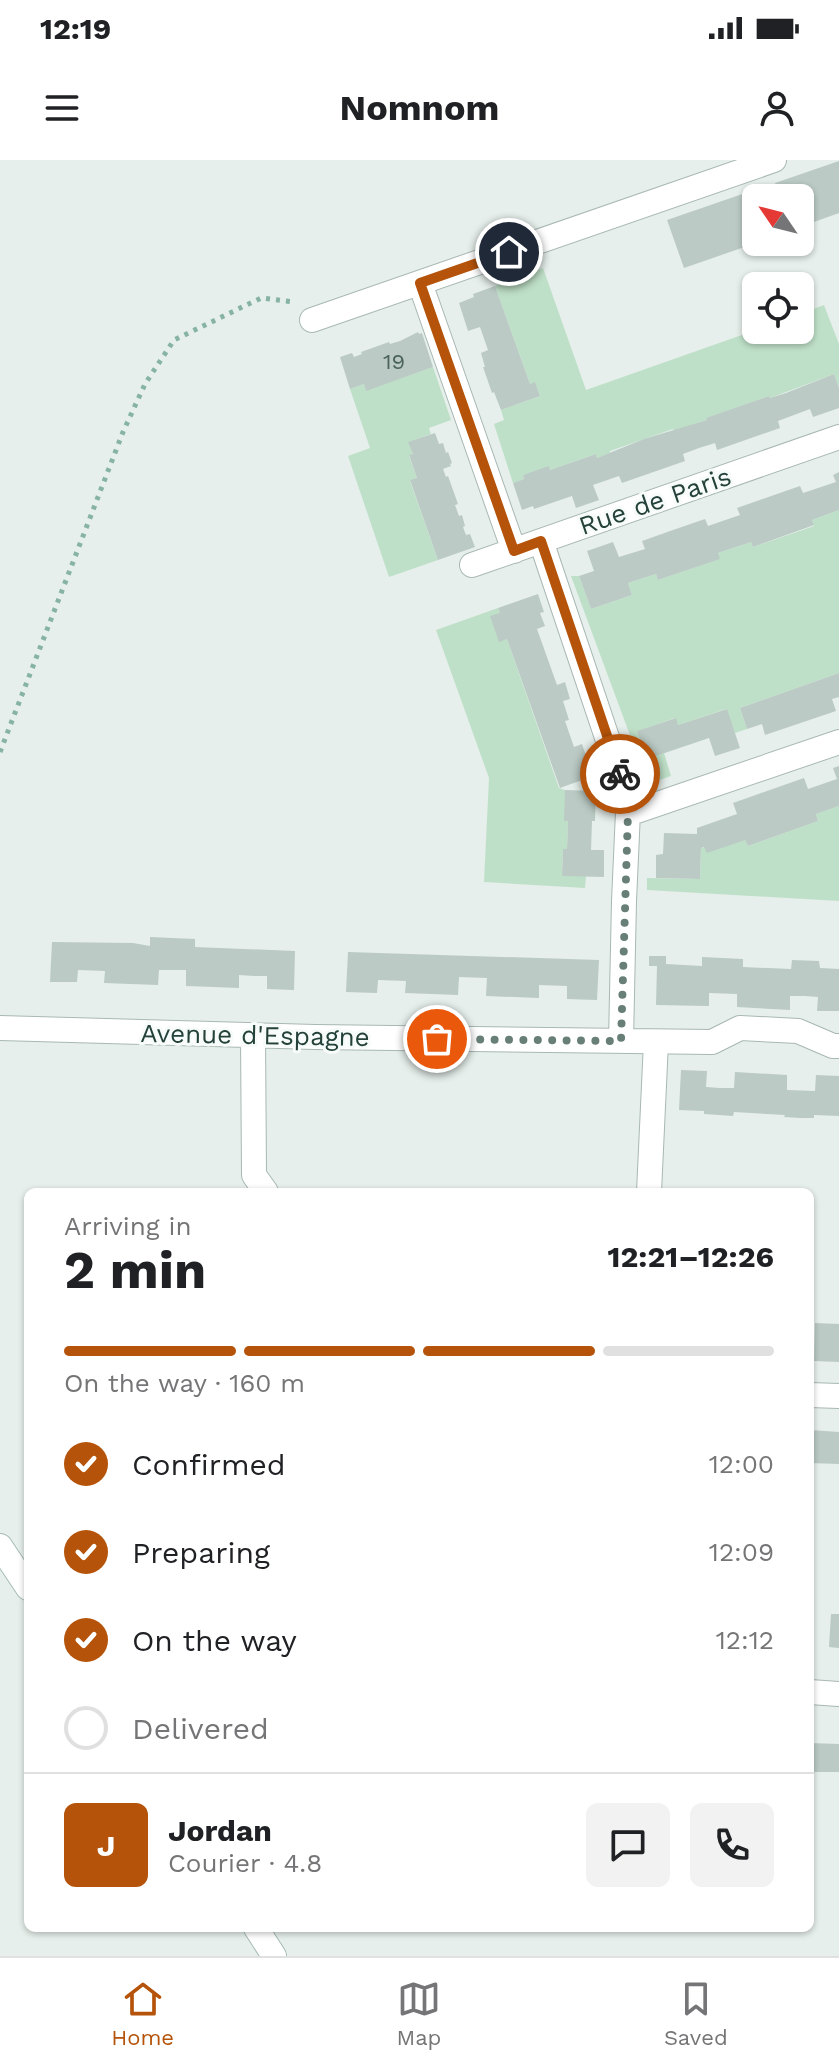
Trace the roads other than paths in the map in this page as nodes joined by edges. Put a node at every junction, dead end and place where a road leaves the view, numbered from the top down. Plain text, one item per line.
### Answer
1 (774, 160) edge
2 (420, 283) junction
3 (321, 317) road end
4 (839, 437) edge
5 (541, 541) junction
6 (514, 551) junction
7 (472, 565) dead end
8 (839, 742) edge
9 (628, 812) junction
10 (0, 1028) edge
11 (253, 1035) junction
12 (621, 1041) junction
13 (656, 1042) junction
14 (839, 1046) edge
15 (263, 1188) edge
16 (649, 1188) edge
17 (814, 1395) edge
18 (839, 1396) edge
19 (0, 1546) edge
20 (24, 1582) edge
21 (814, 1692) edge
22 (839, 1694) edge
23 (259, 1932) edge
24 (274, 1956) edge

1 - 2 street
2 - 3 street
2 - 6 street
4 - 5 street, Rue de Paris
5 - 6 street, Rue de Paris
5 - 9 street
6 - 7 street, Rue de Paris
8 - 9 street
9 - 12 street
10 - 11 street, Avenue d'Espagne
11 - 12 street, Avenue d'Espagne
11 - 15 street
12 - 13 street, Avenue d'Espagne
13 - 14 street, Avenue d'Espagne
13 - 16 street
17 - 18 street
19 - 20 street
21 - 22 street
23 - 24 street

